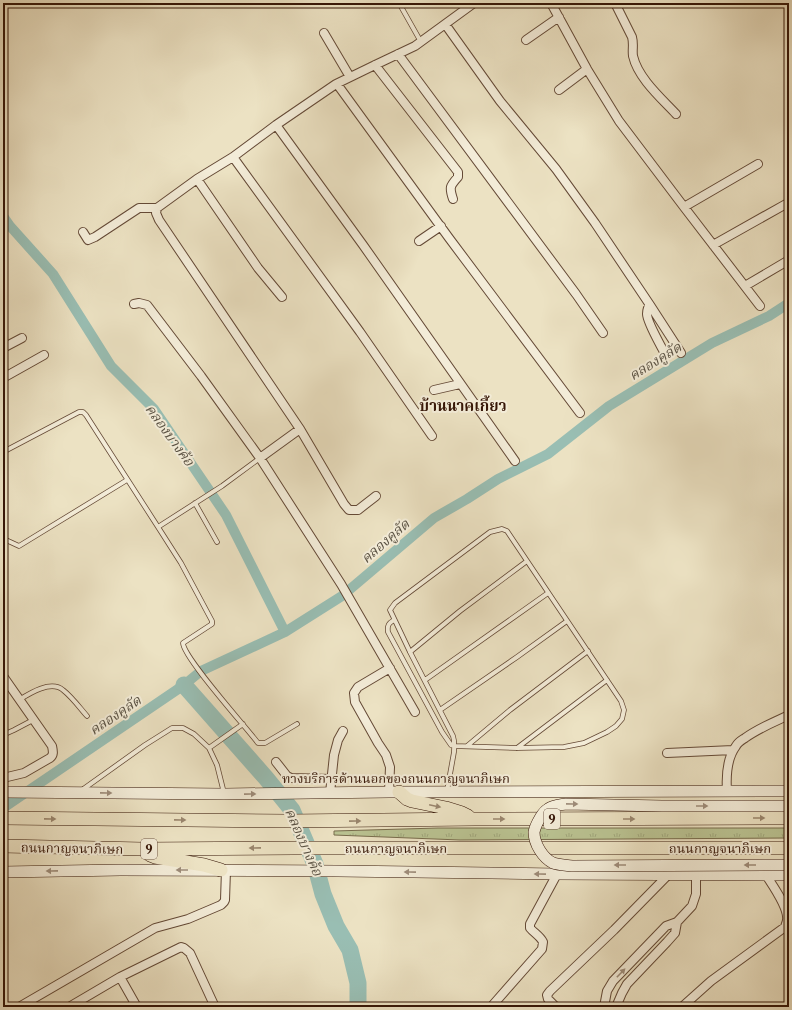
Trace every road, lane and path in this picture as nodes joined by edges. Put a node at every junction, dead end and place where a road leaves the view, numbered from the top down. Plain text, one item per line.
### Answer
1 (399, 3) edge
2 (473, 3) edge
3 (551, 3) edge
4 (615, 3) edge
5 (559, 17) junction
6 (445, 24) junction
7 (324, 33) dead end
8 (526, 40) dead end
9 (421, 42) junction
10 (398, 54) junction
11 (374, 65) junction
12 (587, 69) junction
13 (350, 77) junction
14 (337, 84) junction
15 (559, 90) dead end
16 (676, 114) dead end
17 (276, 125) junction
18 (233, 157) junction
19 (758, 164) dead end
20 (197, 179) junction
21 (453, 199) dead end
22 (786, 204) dead end
23 (684, 207) junction
24 (157, 208) junction
25 (441, 226) junction
26 (83, 232) dead end
27 (419, 242) dead end
28 (713, 245) junction
29 (789, 260) edge
30 (745, 286) junction
31 (282, 297) dead end
32 (134, 304) dead end
33 (650, 305) junction
34 (760, 306) dead end
35 (603, 333) dead end
36 (22, 338) dead end
37 (3, 348) edge
38 (664, 352) dead end
39 (681, 354) dead end
40 (44, 355) dead end
41 (3, 378) edge
42 (460, 384) junction
43 (434, 390) dead end
44 (580, 413) dead end
45 (300, 429) junction
46 (432, 436) dead end
47 (3, 452) edge
48 (260, 458) junction
49 (515, 461) dead end
50 (127, 480) junction
51 (376, 496) dead end
52 (195, 503) junction
53 (158, 527) junction
54 (3, 540) edge
55 (217, 542) dead end
56 (527, 561) junction
57 (548, 593) junction
58 (394, 620) junction
59 (568, 621) junction
60 (588, 651) junction
61 (410, 652) junction
62 (390, 668) junction
63 (3, 676) edge
64 (425, 680) junction
65 (606, 680) junction
66 (19, 700) junction
67 (440, 710) junction
68 (415, 712) dead end
69 (87, 716) dead end
70 (789, 716) edge
71 (33, 720) junction
72 (297, 724) dead end
73 (242, 725) junction
74 (343, 731) dead end
75 (3, 735) edge
76 (454, 746) junction
77 (467, 747) junction
78 (209, 748) junction
79 (516, 748) junction
80 (733, 750) junction
81 (667, 753) dead end
82 (276, 762) dead end
83 (3, 778) edge
84 (331, 779) junction
85 (727, 791) junction
86 (789, 791) edge
87 (3, 792) edge
88 (394, 792) junction
89 (447, 792) junction
90 (78, 793) junction
91 (330, 793) junction
92 (224, 794) junction
93 (789, 806) edge
94 (7, 818) edge
95 (789, 818) edge
96 (476, 819) junction
97 (3, 846) edge
98 (789, 848) edge
99 (143, 849) junction
100 (789, 865) edge
101 (223, 870) junction
102 (3, 872) edge
103 (557, 874) junction
104 (668, 874) junction
105 (696, 875) junction
106 (766, 875) junction
107 (789, 875) edge
108 (677, 922) junction
109 (120, 977) junction
110 (19, 1007) edge
111 (69, 1007) edge
112 (137, 1007) edge
113 (215, 1007) edge
114 (491, 1007) edge
115 (556, 1007) edge
116 (604, 1007) edge
117 (616, 1007) edge
118 (682, 1007) edge

1 - 9 lane
2 - 6 street
3 - 5 street
4 - 16 street
5 - 8 street
5 - 12 street
6 - 9 street
6 - 33 street
7 - 13 street
9 - 10 street
10 - 11 street
10 - 35 street
11 - 13 street
11 - 21 street
12 - 15 street
12 - 23 street
13 - 14 street
14 - 17 street
14 - 25 street
17 - 18 street
17 - 42 street
18 - 20 street
18 - 46 street
19 - 23 street
20 - 24 street
20 - 31 street
22 - 28 street
23 - 28 street
24 - 26 street
24 - 45 street
25 - 27 street
25 - 44 street
28 - 30 street
29 - 30 street
30 - 34 street
32 - 48 street
33 - 38 street
33 - 39 street
36 - 37 street
40 - 41 street
42 - 43 street
42 - 49 street
45 - 48 street
45 - 51 street
47 - 50 lane
48 - 52 lane
48 - 62 street
50 - 53 lane
50 - 54 lane
52 - 53 lane
52 - 55 lane
53 - 73 lane
56 - 57 lane
56 - 58 lane
56 - 61 lane
57 - 59 lane
57 - 64 lane
58 - 61 lane
58 - 76 lane
59 - 60 lane
59 - 67 lane
60 - 65 lane
60 - 77 lane
61 - 64 lane
62 - 68 street
62 - 88 street
63 - 66 street
64 - 67 lane
65 - 79 lane
65 - 79 lane
66 - 69 lane
66 - 71 street
67 - 76 lane
70 - 80 street
71 - 75 lane
71 - 83 street
72 - 73 lane
73 - 78 lane
74 - 84 street
76 - 77 lane
76 - 89 lane
77 - 79 lane
78 - 90 lane
78 - 92 lane
80 - 81 street
80 - 85 street
82 - 84 street
84 - 91 street
85 - 86 main road, ทางบริการด้านนอกของถนนกาญจนาภิเษก
85 - 89 main road, ทางบริการด้านนอกของถนนกาญจนาภิเษก
87 - 90 main road, ทางบริการด้านนอกของถนนกาญจนาภิเษก
88 - 89 main road, ทางบริการด้านนอกของถนนกาญจนาภิเษก
88 - 91 main road, ทางบริการด้านนอกของถนนกาญจนาภิเษก
88 -> 96 highway
90 -> 92 main road, ทางบริการด้านนอกของถนนกาญจนาภิเษก
92 -> 91 main road, ทางบริการด้านนอกของถนนกาญจนาภิเษก
100 -> 93 main road, bridge
94 -> 96 highway, ถนนกาญจนาภิเษก / 9
96 -> 95 highway, ถนนกาญจนาภิเษก / 9
97 - 99 highway, ถนนกาญจนาภิเษก / 9
98 -> 99 highway, ถนนกาญจนาภิเษก / 9
99 - 101 highway
101 -> 102 main road
103 -> 101 main road
101 - 110 street
103 - 104 main road
103 - 114 street
104 - 105 main road
104 - 115 street
105 - 106 main road
105 - 108 street
106 - 107 main road
106 - 118 street
116 -> 108 street
108 - 117 street
109 - 111 street
109 - 112 street
109 - 113 street

